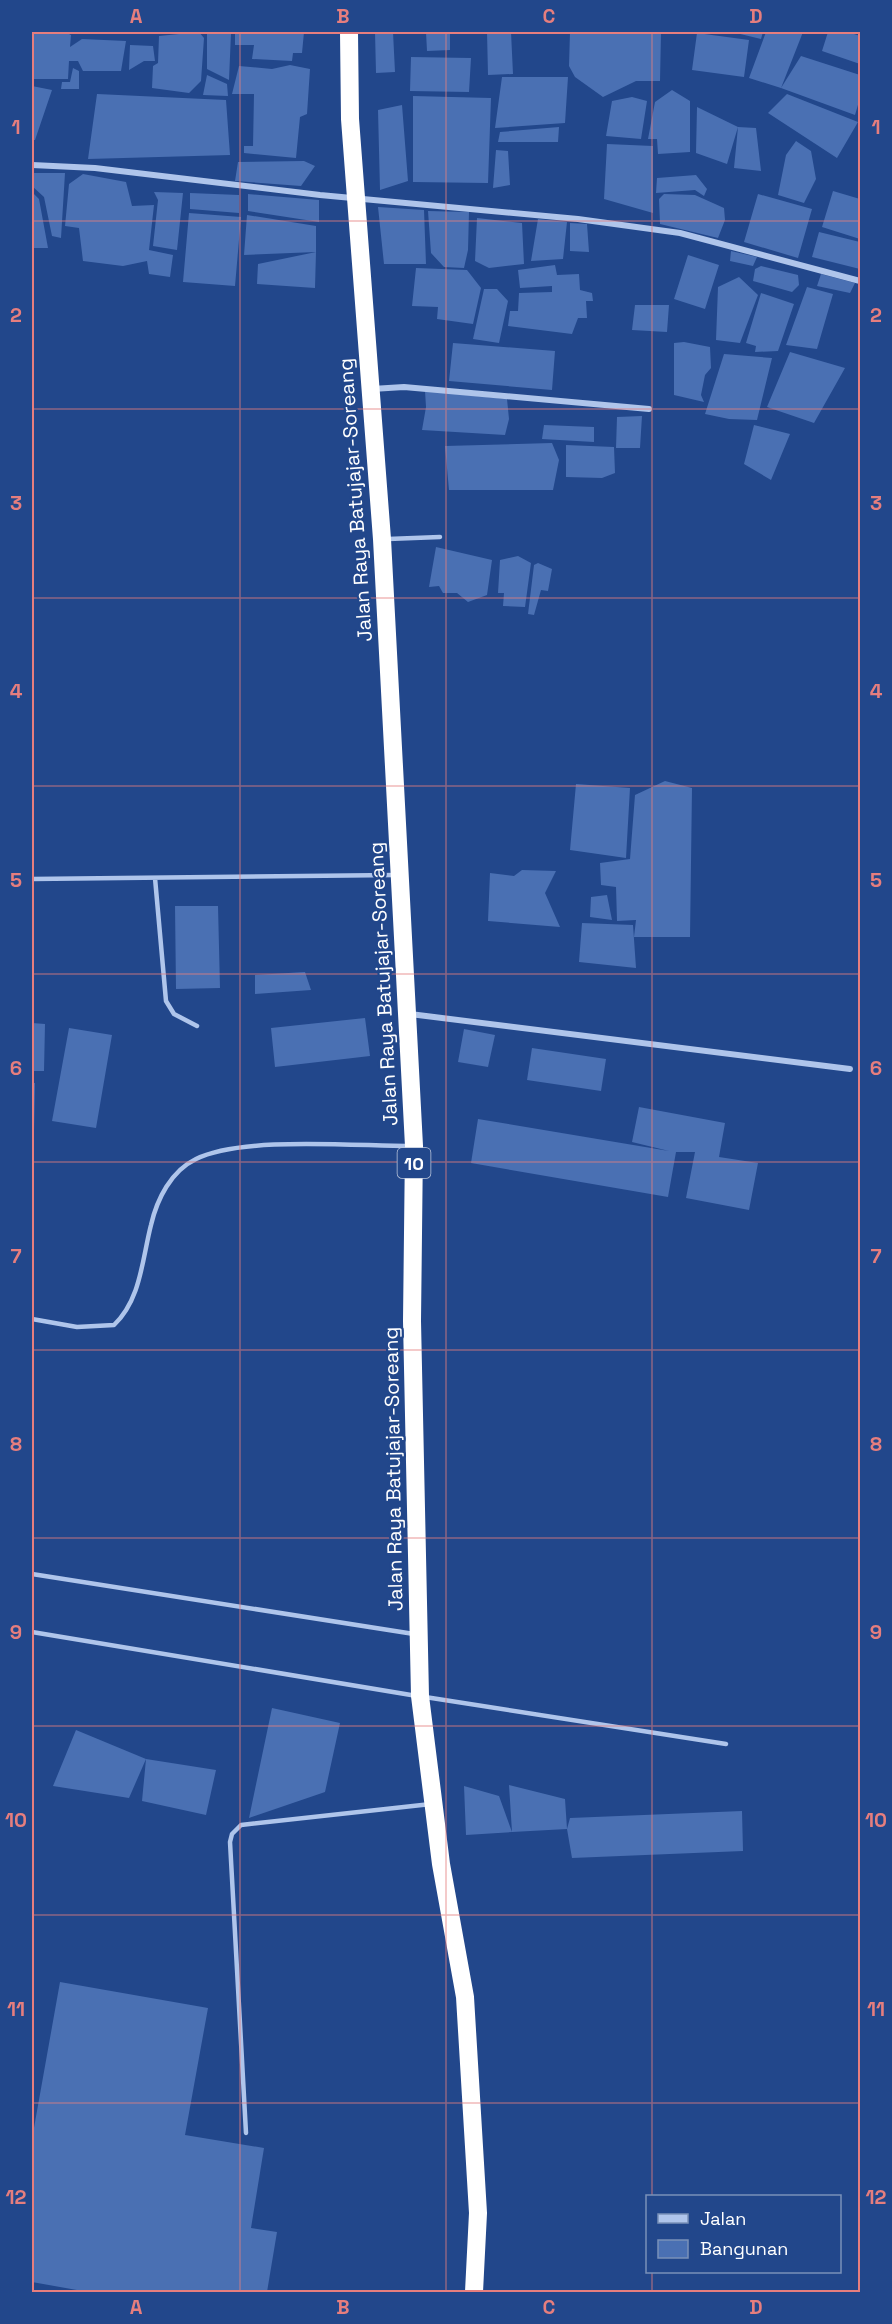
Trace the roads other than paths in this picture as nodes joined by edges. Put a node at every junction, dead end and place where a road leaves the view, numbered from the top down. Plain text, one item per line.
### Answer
1 (349, 32) edge
2 (32, 165) edge
3 (355, 198) junction
4 (861, 281) edge
5 (370, 390) junction
6 (649, 409) dead end
7 (440, 537) dead end
8 (382, 540) junction
9 (401, 874) junction
10 (155, 878) junction
11 (32, 879) edge
12 (406, 1013) junction
13 (197, 1026) dead end
14 (850, 1069) dead end
15 (414, 1146) junction
16 (32, 1319) edge
17 (32, 1574) edge
18 (32, 1632) edge
19 (419, 1634) junction
20 (420, 1696) junction
21 (726, 1744) dead end
22 (432, 1803) junction
23 (246, 2133) dead end
24 (474, 2292) edge

1 - 3 highway, Jalan Raya Batujajar-Soreang / 10
2 - 3 street
3 - 4 street
3 - 5 highway, Jalan Raya Batujajar-Soreang / 10
5 - 6 street
5 - 8 highway, Jalan Raya Batujajar-Soreang / 10
7 - 8 lane
8 - 9 highway, Jalan Raya Batujajar-Soreang / 10
9 - 10 lane
9 - 12 highway, Jalan Raya Batujajar-Soreang / 10
10 - 11 lane
10 - 13 lane
12 - 14 street
12 - 15 highway, Jalan Raya Batujajar-Soreang / 10
15 - 16 lane
15 - 19 highway, Jalan Raya Batujajar-Soreang / 10
17 - 19 lane
18 - 20 lane
19 - 20 highway, Jalan Raya Batujajar-Soreang / 10
20 - 21 lane
20 - 22 highway, Jalan Raya Batujajar-Soreang / 10
22 - 23 lane
22 - 24 highway, Jalan Raya Batujajar-Soreang / 10

